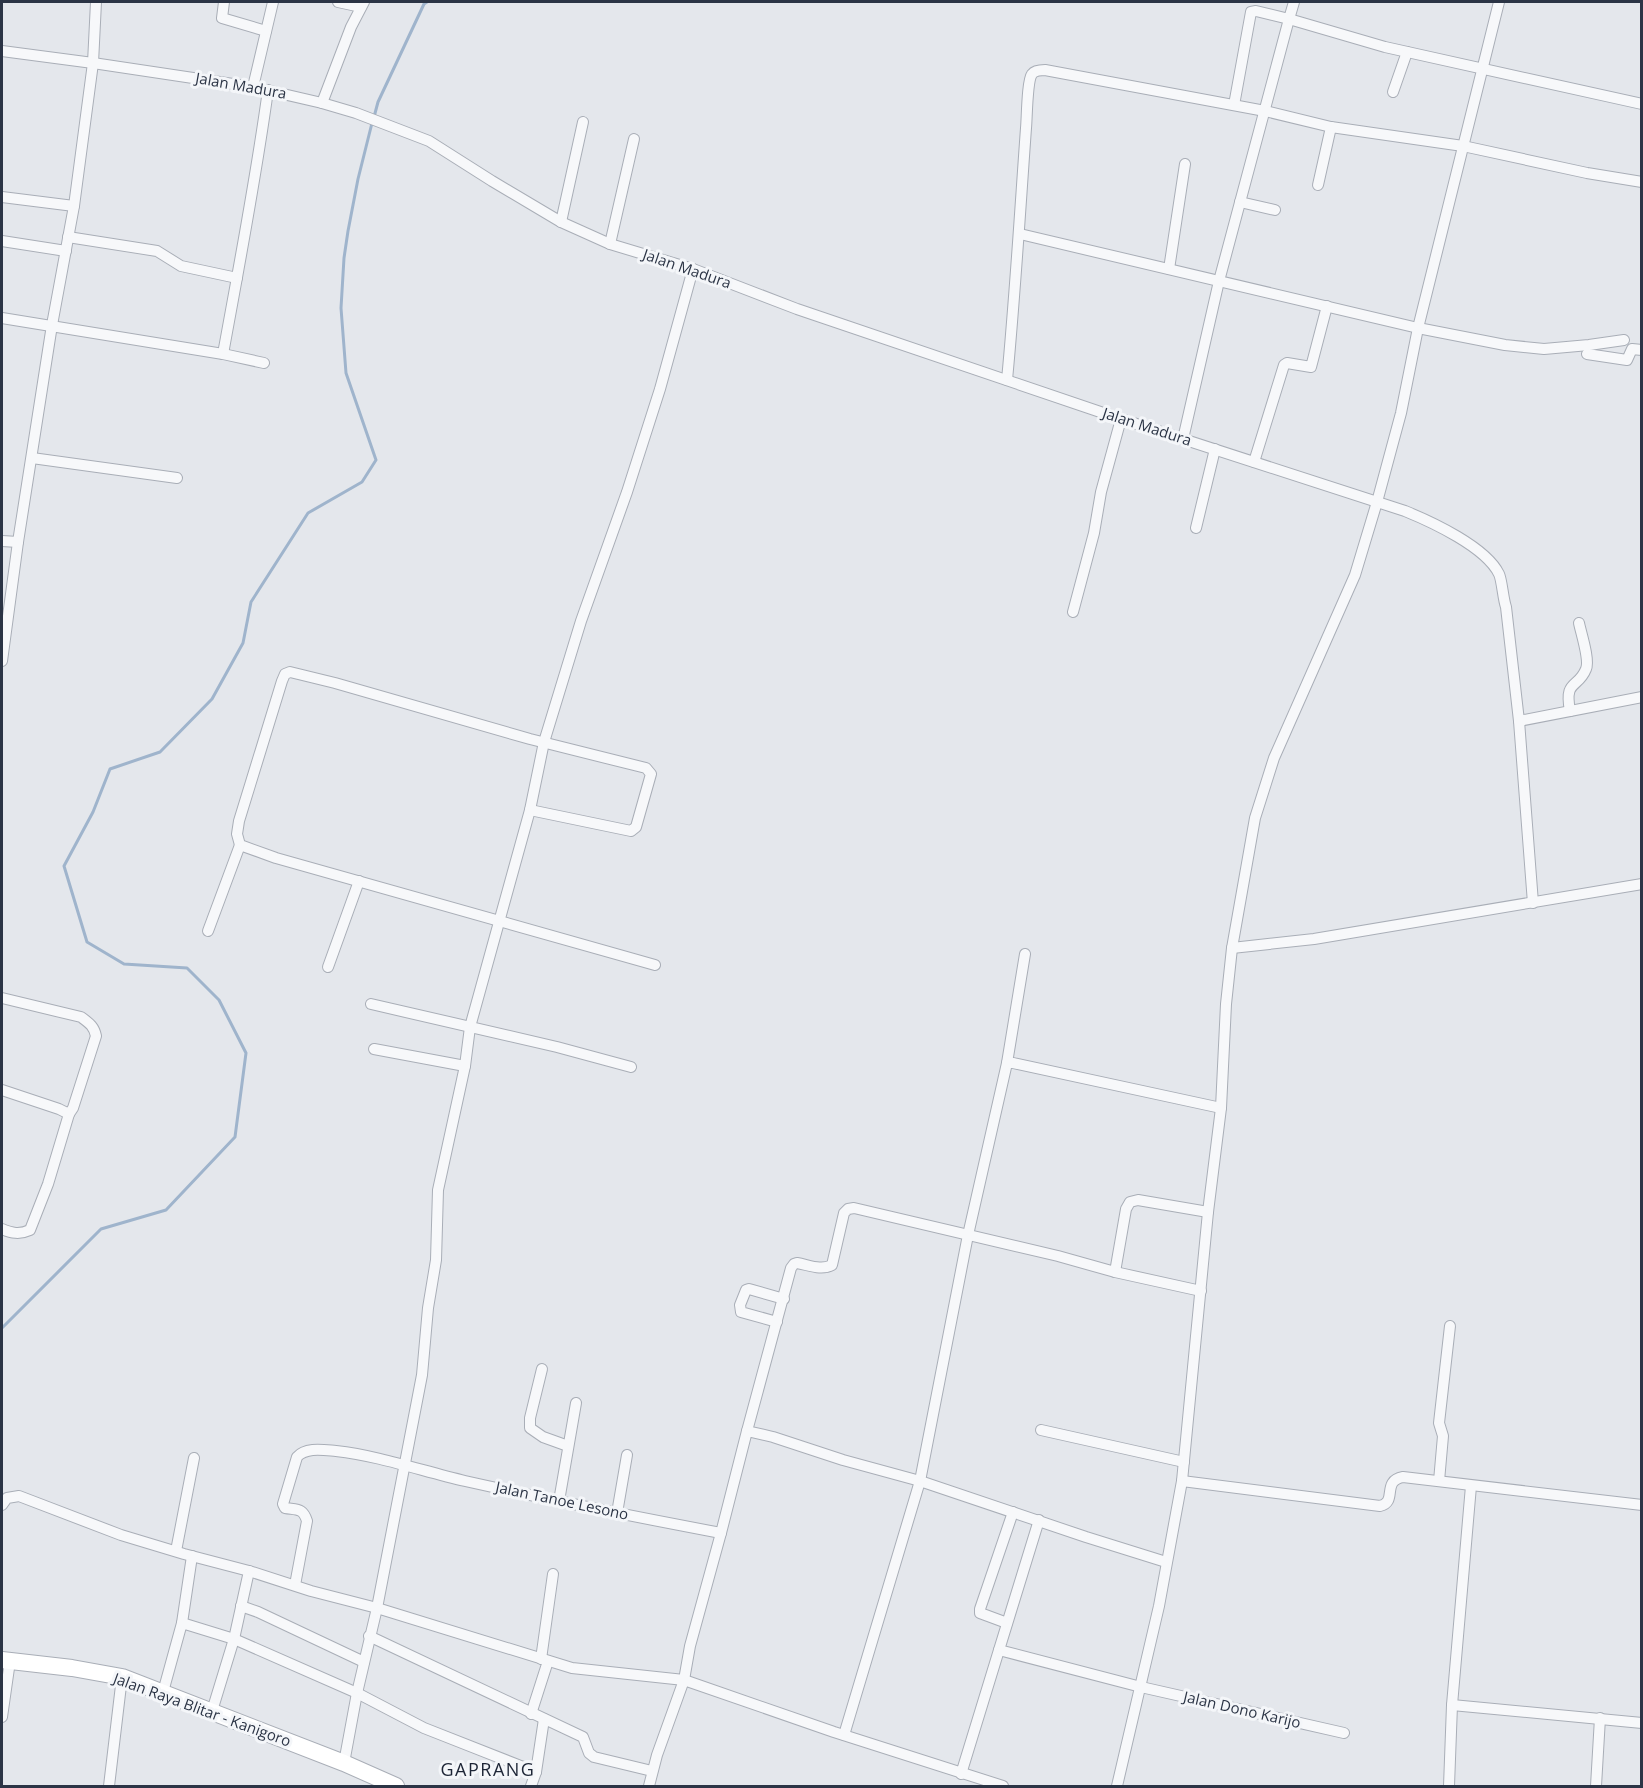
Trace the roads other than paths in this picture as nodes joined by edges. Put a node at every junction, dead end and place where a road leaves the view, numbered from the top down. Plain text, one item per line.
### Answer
1 (96, 2) edge
2 (224, 2) edge
3 (273, 2) edge
4 (338, 2) edge
5 (1294, 2) edge
6 (1499, 2) edge
7 (362, 4) edge
8 (1289, 19) junction
9 (266, 31) junction
10 (2, 51) edge
11 (1407, 52) junction
12 (93, 63) junction
13 (1482, 68) junction
14 (253, 87) junction
15 (268, 90) junction
16 (1393, 92) dead end
17 (322, 103) junction
18 (1641, 104) edge
19 (1234, 105) junction
20 (1265, 111) junction
21 (583, 122) dead end
22 (1331, 127) junction
23 (634, 139) dead end
24 (1463, 146) junction
25 (1185, 164) dead end
26 (1641, 182) edge
27 (1318, 185) dead end
28 (2, 197) edge
29 (1240, 202) junction
30 (74, 206) junction
31 (1275, 210) dead end
32 (561, 222) junction
33 (1020, 234) junction
34 (68, 237) junction
35 (2, 241) edge
36 (610, 244) junction
37 (66, 251) junction
38 (693, 269) junction
39 (1169, 269) junction
40 (237, 278) junction
41 (1219, 281) junction
42 (1328, 306) junction
43 (2, 318) edge
44 (52, 325) junction
45 (1418, 328) junction
46 (1624, 340) dead end
47 (1641, 350) edge
48 (223, 354) junction
49 (1587, 354) dead end
50 (264, 363) dead end
51 (1007, 380) junction
52 (1120, 419) junction
53 (1183, 439) junction
54 (1215, 449) junction
55 (32, 458) junction
56 (1254, 462) junction
57 (177, 478) dead end
58 (1377, 502) junction
59 (1196, 528) dead end
60 (2, 541) edge
61 (18, 542) junction
62 (1072, 612) dead end
63 (1579, 623) dead end
64 (2, 661) edge
65 (1641, 697) edge
66 (1570, 711) junction
67 (1519, 721) junction
68 (544, 742) junction
69 (530, 810) junction
70 (240, 845) junction
71 (359, 881) junction
72 (1641, 884) edge
73 (1533, 903) junction
74 (499, 922) junction
75 (208, 931) dead end
76 (1232, 948) junction
77 (1025, 954) dead end
78 (655, 965) dead end
79 (328, 967) dead end
80 (2, 998) edge
81 (371, 1004) dead end
82 (470, 1027) junction
83 (374, 1048) dead end
84 (1007, 1063) junction
85 (465, 1066) junction
86 (631, 1067) dead end
87 (2, 1090) edge
88 (1221, 1108) junction
89 (69, 1114) junction
90 (1208, 1212) junction
91 (2, 1229) edge
92 (968, 1235) junction
93 (1115, 1272) junction
94 (1201, 1291) junction
95 (784, 1299) junction
96 (777, 1322) junction
97 (1450, 1326) dead end
98 (542, 1369) dead end
99 (576, 1403) dead end
100 (1041, 1430) dead end
101 (747, 1431) junction
102 (568, 1446) junction
103 (627, 1455) dead end
104 (194, 1458) dead end
105 (1184, 1462) junction
106 (404, 1465) junction
107 (920, 1481) junction
108 (1182, 1481) junction
109 (1439, 1481) junction
110 (1472, 1486) junction
111 (559, 1501) junction
112 (2, 1505) edge
113 (1641, 1505) edge
114 (1013, 1512) junction
115 (617, 1513) junction
116 (1039, 1520) junction
117 (721, 1533) junction
118 (176, 1551) junction
119 (192, 1556) junction
120 (1166, 1562) junction
121 (249, 1570) junction
122 (553, 1574) dead end
123 (295, 1585) junction
124 (241, 1606) junction
125 (376, 1608) junction
126 (182, 1623) junction
127 (1007, 1623) junction
128 (369, 1636) junction
129 (234, 1639) junction
130 (999, 1650) junction
131 (6, 1660) edge
132 (544, 1660) junction
133 (364, 1662) junction
134 (122, 1677) junction
135 (684, 1680) junction
136 (1141, 1687) junction
137 (163, 1692) junction
138 (357, 1693) junction
139 (1452, 1705) junction
140 (212, 1711) junction
141 (531, 1713) junction
142 (2, 1717) edge
143 (1600, 1718) junction
144 (544, 1719) junction
145 (1641, 1723) edge
146 (1344, 1733) dead end
147 (844, 1735) junction
148 (344, 1763) junction
149 (652, 1771) junction
150 (536, 1772) junction
151 (961, 1774) junction
152 (109, 1786) edge
153 (396, 1786) edge
154 (531, 1786) edge
155 (649, 1786) edge
156 (1003, 1786) edge
157 (1117, 1786) edge
158 (1449, 1786) edge
159 (1596, 1786) edge

1 - 12 street
2 - 9 street
3 - 9 street
4 - 7 street
5 - 8 street
6 - 13 street
7 - 17 street
8 - 11 street
8 - 19 street
8 - 20 street
9 - 14 street
10 - 12 street, Jalan Madura
11 - 13 street
11 - 16 street
12 - 14 street, Jalan Madura
12 - 30 street
13 - 18 street
13 - 24 street
14 - 15 street, Jalan Madura
15 - 17 street, Jalan Madura
15 - 40 street
17 - 32 street, Jalan Madura
19 - 20 street
19 - 33 street
20 - 22 street
20 - 29 street
21 - 32 street
22 - 24 street
22 - 27 street
23 - 36 street
24 - 26 street
24 - 45 street
25 - 39 street
28 - 30 street
29 - 31 street
29 - 41 street
30 - 34 street
32 - 36 street, Jalan Madura
33 - 39 street
33 - 51 street
34 - 37 street
34 - 40 street
35 - 37 street
36 - 38 street, Jalan Madura
37 - 44 street
38 - 51 street, Jalan Madura
38 - 68 street
39 - 41 street
40 - 48 street
41 - 42 street
41 - 53 street
42 - 45 street
42 - 56 street
43 - 44 street
44 - 48 street
44 - 55 street
45 - 46 street
45 - 58 street
47 - 49 street
48 - 50 street
51 - 52 street, Jalan Madura
52 - 53 street, Jalan Madura
52 - 62 street
53 - 54 street, Jalan Madura
54 - 56 street, Jalan Madura
54 - 59 street
55 - 57 street
55 - 61 street
56 - 58 street, Jalan Madura
58 - 67 street, Jalan Madura
58 - 76 street
60 - 61 street
61 - 64 street
63 - 66 street
65 - 66 street
66 - 67 street
67 - 73 street, Jalan Madura
68 - 69 street
68 - 69 street
68 - 70 street
69 - 74 street
70 - 71 street
70 - 75 street
71 - 74 street
71 - 79 street
72 - 73 street
73 - 76 street
74 - 78 street
74 - 82 street
76 - 88 street
77 - 84 street
80 - 89 street
81 - 82 street
82 - 85 street
82 - 86 street
83 - 85 street
84 - 88 street
84 - 92 street
85 - 106 street
87 - 89 street
88 - 90 street
89 - 91 street
90 - 93 street
90 - 94 street
92 - 93 street
92 - 95 street
92 - 107 street
93 - 94 street
94 - 105 street
95 - 96 street
95 - 96 street
96 - 101 street
97 - 109 street
98 - 102 street
99 - 102 street
100 - 105 street
101 - 107 street
101 - 117 street
102 - 111 street
103 - 115 street
104 - 118 street
105 - 108 street
106 - 111 street, Jalan Tanoe Lesono
106 - 123 street, Jalan Tanoe Lesono
106 - 125 street
107 - 114 street
107 - 147 street
108 - 109 street
108 - 120 street
109 - 110 street
110 - 113 street
110 - 139 street
111 - 115 street, Jalan Tanoe Lesono
112 - 118 street
114 - 116 street
114 - 127 street
115 - 117 street, Jalan Tanoe Lesono
116 - 120 street
116 - 127 street
117 - 135 street
118 - 119 street
119 - 121 street
119 - 126 street
120 - 136 street
121 - 123 street
121 - 124 street
122 - 132 street
123 - 125 street
124 - 129 street
124 - 133 street
125 - 128 street
125 - 132 street
126 - 129 street
126 - 137 street
127 - 130 street
128 - 133 street
128 - 141 street
129 - 138 street
129 - 140 street
130 - 136 street, Jalan Dono Karijo
130 - 151 street
131 - 134 main road, Jalan Raya Blitar - Kanigoro
131 - 142 street
132 - 135 street
132 - 141 street
133 - 138 street
134 - 137 main road, Jalan Raya Blitar - Kanigoro
134 - 152 street
135 - 147 street
135 - 149 street
136 - 146 street, Jalan Dono Karijo
136 - 157 street
137 - 140 main road, Jalan Raya Blitar - Kanigoro
138 - 148 street
138 - 150 street
139 - 143 street
139 - 158 street
140 - 148 main road, Jalan Raya Blitar - Kanigoro
141 - 144 street
143 - 145 street
143 - 159 street
144 - 149 street
144 - 150 street
147 - 151 street
148 - 153 main road, Jalan Raya Blitar - Kanigoro
149 - 155 street
150 - 154 street
151 - 156 street

